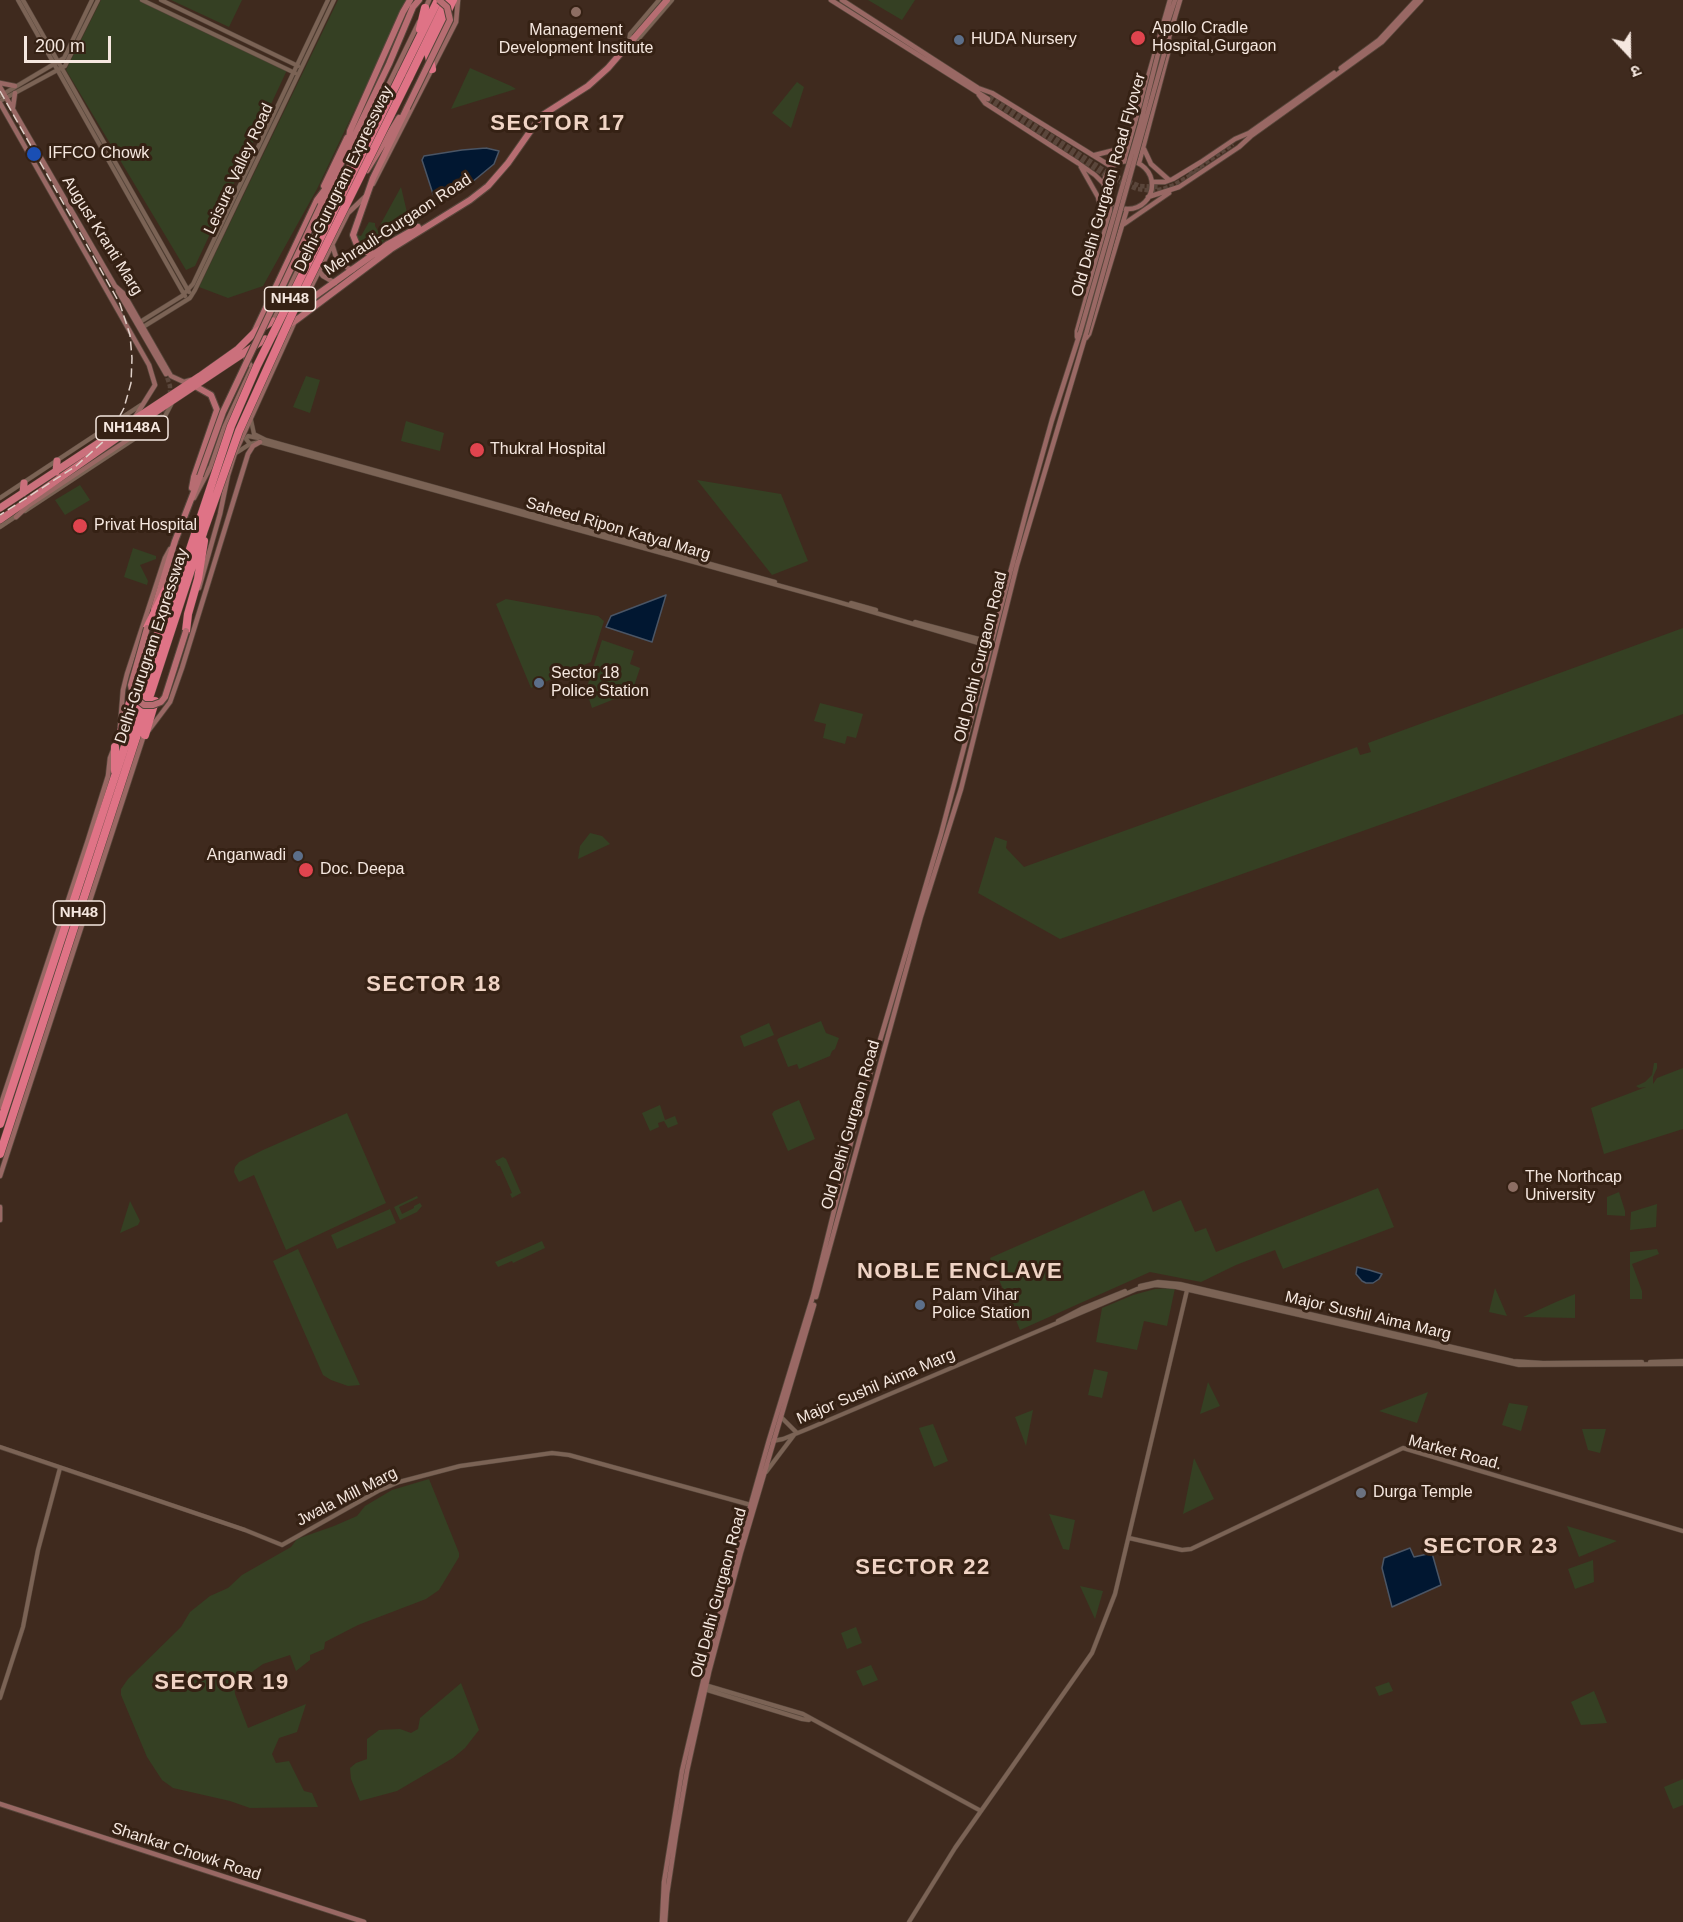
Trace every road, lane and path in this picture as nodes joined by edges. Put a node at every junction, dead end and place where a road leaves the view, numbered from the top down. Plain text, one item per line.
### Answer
1 (18, 0) edge
2 (23, 0) edge
3 (92, 0) edge
4 (98, 0) edge
5 (142, 0) edge
6 (161, 0) edge
7 (328, 0) edge
8 (334, 0) edge
9 (410, 0) edge
10 (419, 0) edge
11 (429, 0) edge
12 (438, 0) edge
13 (447, 0) edge
14 (456, 0) edge
15 (660, 0) edge
16 (667, 0) edge
17 (672, 0) edge
18 (831, 0) edge
19 (842, 0) edge
20 (1170, 0) edge
21 (1175, 0) edge
22 (1180, 0) edge
23 (1418, 0) edge
24 (425, 8) junction
25 (639, 31) junction
26 (1169, 37) junction
27 (629, 41) junction
28 (1164, 43) junction
29 (414, 47) junction
30 (625, 50) junction
31 (60, 62) junction
32 (55, 64) junction
33 (299, 67) junction
34 (60, 69) junction
35 (432, 69) joint
36 (296, 73) junction
37 (405, 77) junction
38 (0, 85) edge
39 (15, 89) junction
40 (977, 89) junction
41 (3, 96) edge
42 (989, 97) tunnel mouth
43 (0, 102) edge
44 (406, 108) junction
45 (14, 112) junction
46 (351, 131) junction
47 (1132, 133) junction
48 (1250, 134) junction
49 (1234, 146) tunnel mouth
50 (1143, 147) junction
51 (347, 154) junction
52 (1092, 155) junction
53 (1124, 161) junction
54 (1078, 162) junction
55 (1139, 163) junction
56 (1112, 167) junction
57 (1169, 180) junction
58 (1152, 182) junction
59 (1104, 184) junction
60 (1179, 187) junction
61 (351, 194) junction
62 (367, 195) junction
63 (1148, 197) junction
64 (1110, 201) junction
65 (319, 202) junction
66 (1127, 209) junction
67 (1122, 226) junction
68 (1105, 231) junction
69 (408, 235) junction
70 (332, 244) junction
71 (375, 254) junction
72 (353, 270) junction
73 (319, 271) junction
74 (296, 273) junction
75 (335, 283) junction
76 (115, 286) junction
77 (188, 291) junction
78 (187, 297) junction
79 (273, 321) junction
80 (295, 321) junction
81 (142, 325) junction
82 (277, 332) junction
83 (254, 333) junction
84 (1083, 336) junction
85 (265, 339) joint
86 (286, 341) junction
87 (1077, 343) junction
88 (241, 355) junction
89 (166, 374) tunnel mouth
90 (194, 383) junction
91 (238, 396) junction
92 (174, 400) junction
93 (141, 405) junction
94 (257, 405) junction
95 (120, 419) junction
96 (251, 419) junction
97 (134, 420) junction
98 (124, 426) junction
99 (144, 429) tunnel mouth
100 (259, 440) junction
101 (250, 444) junction
102 (235, 453) junction
103 (57, 461) junction
104 (56, 472) junction
105 (24, 483) junction
106 (23, 493) junction
107 (1, 497) edge
108 (222, 503) junction
109 (190, 504) junction
110 (0, 508) edge
111 (230, 513) junction
112 (16, 517) junction
113 (0, 520) edge
114 (0, 527) edge
115 (199, 532) junction
116 (175, 541) junction
117 (187, 558) junction
118 (167, 622) junction
119 (147, 628) junction
120 (186, 631) junction
121 (993, 645) junction
122 (158, 673) junction
123 (144, 737) junction
124 (119, 738) junction
125 (115, 747) junction
126 (130, 756) junction
127 (115, 778) junction
128 (0, 1107) edge
129 (0, 1124) edge
130 (0, 1154) edge
131 (0, 1176) edge
132 (0, 1207) edge
133 (0, 1220) edge
134 (832, 1227) junction
135 (1187, 1288) junction
136 (1683, 1363) edge
137 (781, 1417) junction
138 (796, 1434) junction
139 (771, 1441) junction
140 (0, 1447) edge
141 (60, 1468) junction
142 (765, 1474) junction
143 (751, 1505) junction
144 (1683, 1531) edge
145 (1129, 1538) junction
146 (704, 1687) junction
147 (0, 1698) edge
148 (0, 1806) edge
149 (981, 1811) junction
150 (354, 1922) edge
151 (364, 1922) edge
152 (664, 1922) edge
153 (909, 1922) edge

1 - 32 street
2 - 31 street
3 - 31 street
4 - 34 street
5 - 36 street
6 - 33 street
7 - 33 street, Leisure Valley Road
8 - 33 street, Leisure Valley Road
9 - 46 main road
10 - 51 main road
11 - 24 main road
12 - 29 highway, Delhi-Gurugram Expressway / NH48
12 - 44 main road, bridge
13 - 37 highway, Delhi-Gurugram Expressway / NH48
14 - 35 highway
15 - 25 main road
15 - 27 street
16 - 25 main road
17 - 30 street
18 - 40 main road
19 - 40 main road
20 - 47 main road
21 - 28 main road, Old Delhi Gurgaon Road Flyover
22 - 26 main road
23 - 48 main road
24 - 29 highway
24 - 74 main road
25 - 27 main road, Mehrauli-Gurgaon Road
25 - 30 main road, Mehrauli-Gurgaon Road
26 - 28 main road, Old Delhi Gurgaon Road Flyover
26 - 50 main road
27 - 69 main road, Mehrauli-Gurgaon Road
28 - 84 main road, Old Delhi Gurgaon Road Flyover, bridge
29 - 37 highway, Delhi-Gurugram Expressway / NH48
30 - 69 main road, Mehrauli-Gurgaon Road
31 - 32 street
31 - 34 street
32 - 34 street
32 - 39 street
33 - 36 street, Leisure Valley Road
34 - 39 street
34 - 77 street
34 - 78 street
35 - 62 main road
36 - 77 street, Leisure Valley Road
36 - 78 street, Leisure Valley Road
37 - 61 highway, Delhi-Gurugram Expressway / NH48, bridge
37 - 115 highway, Delhi-Gurugram Expressway / NH48, bridge
38 - 39 main road
38 - 41 main road, August Kranti Marg
39 - 41 street
39 - 45 main road
40 - 42 main road
40 - 52 main road
40 - 54 main road
41 - 43 street
41 - 45 main road, August Kranti Marg
43 - 93 main road, August Kranti Marg
44 - 61 main road, bridge
44 - 62 main road
45 - 76 main road, August Kranti Marg
46 - 51 main road
46 - 65 main road
47 - 52 main road
47 - 53 main road
48 - 49 main road
48 - 57 main road
48 - 60 main road
50 - 55 main road
50 - 57 main road
51 - 65 main road
52 - 56 main road
53 - 55 main road
53 - 56 main road
54 - 59 main road
54 - 68 main road
55 - 58 main road
56 - 59 main road
57 - 58 main road
58 - 63 main road
59 - 64 main road
60 - 63 main road
60 - 67 main road
61 - 115 highway, Delhi-Gurugram Expressway / NH48, bridge
62 - 70 main road
62 - 71 main road
63 - 66 main road
64 - 66 main road
64 - 68 main road
65 - 83 main road
65 - 109 main road, bridge
66 - 67 main road
67 - 84 main road
68 - 87 main road
69 - 71 main road, Mehrauli-Gurgaon Road
69 - 80 main road, Mehrauli-Gurgaon Road
70 - 72 main road
70 - 73 main road
71 - 72 main road, Mehrauli-Gurgaon Road
72 - 75 main road, Mehrauli-Gurgaon Road
73 - 74 main road
73 - 75 main road
74 - 79 main road
75 - 79 main road, Mehrauli-Gurgaon Road
76 - 81 main road, August Kranti Marg
76 - 89 main road
77 - 78 street
78 - 81 street
79 - 83 highway, NH148A
80 - 82 main road, NH148A
80 - 86 main road
81 - 90 main road, August Kranti Marg
82 - 85 main road, NH148A
82 - 86 main road
83 - 90 highway, NH148A
84 - 87 main road, Old Delhi Gurgaon Road Flyover
84 - 121 main road, Old Delhi Gurgaon Road
85 - 88 highway, NH148A
86 - 94 main road
87 - 121 main road, Old Delhi Gurgaon Road
88 - 90 highway, NH148A
88 - 91 main road
90 - 92 highway, NH148A
90 - 97 highway, NH148A
90 - 109 main road
91 - 94 main road
91 - 109 main road
92 - 112 street
92 - 113 highway, NH148A
93 - 95 street
93 - 97 main road
94 - 96 main road
95 - 98 main road
95 - 103 street
96 - 100 street
96 - 102 main road
97 - 98 highway, NH148A
98 - 104 highway, NH148A
99 - 112 main road
100 - 101 street, Saheed Ripon Katyal Marg
100 - 101 street
100 - 111 main road
100 - 121 street, Saheed Ripon Katyal Marg
101 - 102 street, Saheed Ripon Katyal Marg
102 - 108 main road
103 - 104 highway
103 - 105 street
104 - 106 highway, NH148A
105 - 106 highway
105 - 107 street
106 - 110 highway, NH148A
108 - 111 main road
108 - 120 main road
109 - 116 main road
111 - 123 main road
112 - 114 street
115 - 117 highway, Delhi-Gurugram Expressway / NH48
115 - 120 highway
115 - 122 highway, Delhi-Gurugram Expressway / NH48
116 - 119 main road
116 - 124 main road
117 - 118 highway, Delhi-Gurugram Expressway / NH48
117 - 119 highway
118 - 124 highway
118 - 127 highway, Delhi-Gurugram Expressway / NH48
119 - 120 main road, bridge
121 - 134 main road, Old Delhi Gurgaon Road
122 - 123 highway
122 - 126 highway, Delhi-Gurugram Expressway / NH48
123 - 126 highway
123 - 131 main road
124 - 125 main road
125 - 127 highway
125 - 128 main road
126 - 130 highway, Delhi-Gurugram Expressway / NH48
127 - 129 highway, Delhi-Gurugram Expressway / NH48
132 - 133 main road
134 - 137 main road, Old Delhi Gurgaon Road
134 - 139 main road, Old Delhi Gurgaon Road
135 - 136 street, Major Sushil Aima Marg
135 - 138 street, Major Sushil Aima Marg
135 - 145 street
137 - 138 street
137 - 139 main road, Old Delhi Gurgaon Road
138 - 139 street, Major Sushil Aima Marg
138 - 142 street
139 - 142 main road, Old Delhi Gurgaon Road
139 - 143 main road, Old Delhi Gurgaon Road
140 - 141 street, Jwala Mill Marg
141 - 143 street, Jwala Mill Marg
141 - 147 street
142 - 146 main road, Old Delhi Gurgaon Road
143 - 146 main road, Old Delhi Gurgaon Road
144 - 145 street, Market Road.
145 - 149 street
146 - 149 street
146 - 152 main road, Old Delhi Gurgaon Road
148 - 150 main road, Shankar Chowk Road
148 - 151 main road, Shankar Chowk Road
149 - 153 street

